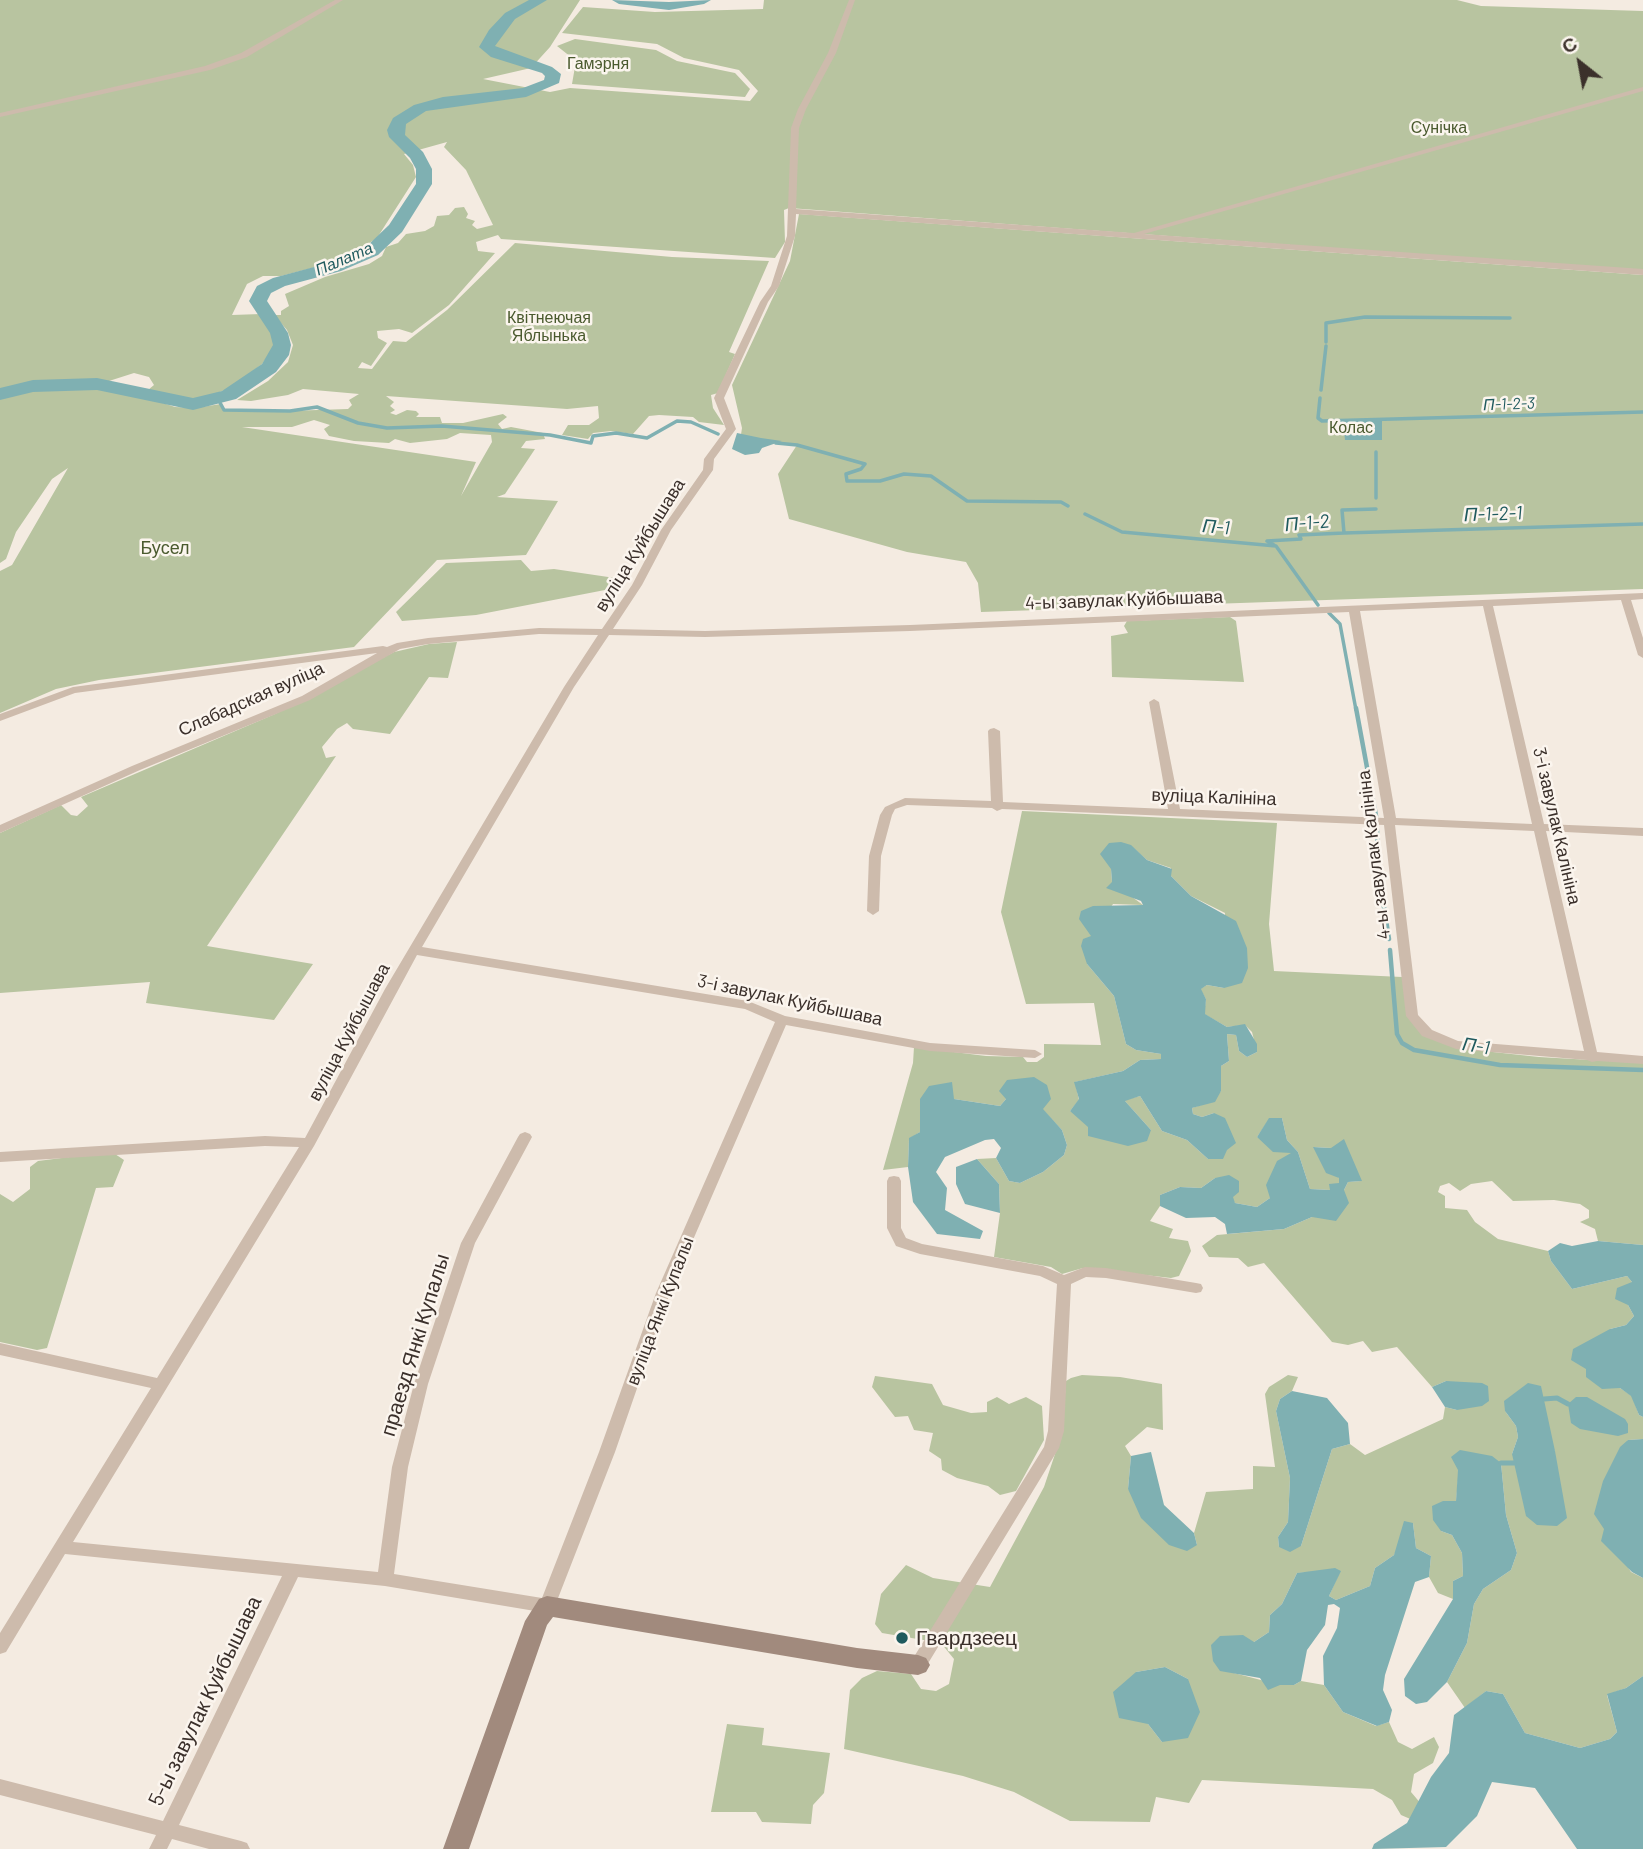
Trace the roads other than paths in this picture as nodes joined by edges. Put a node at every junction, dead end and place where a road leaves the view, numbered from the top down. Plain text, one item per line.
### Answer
1 (340, 0) edge
2 (852, 0) edge
3 (1643, 89) edge
4 (0, 115) edge
5 (794, 211) junction
6 (1128, 236) junction
7 (1643, 272) edge
8 (1625, 596) junction
9 (1643, 596) edge
10 (1487, 603) junction
11 (1354, 608) junction
12 (606, 633) junction
13 (397, 646) junction
14 (1643, 655) edge
15 (1154, 702) dead end
16 (0, 718) edge
17 (994, 731) dead end
18 (996, 807) junction
19 (1175, 813) junction
20 (1390, 822) junction
21 (1540, 826) junction
22 (0, 829) edge
23 (1643, 832) edge
24 (873, 911) dead end
25 (414, 950) junction
26 (782, 1020) junction
27 (1035, 1054) dead end
28 (1592, 1058) junction
29 (1643, 1060) edge
30 (525, 1137) dead end
31 (309, 1143) junction
32 (0, 1157) edge
33 (894, 1181) dead end
34 (1064, 1281) junction
35 (1196, 1288) dead end
36 (0, 1349) edge
37 (160, 1384) junction
38 (60, 1547) junction
39 (292, 1572) junction
40 (385, 1579) junction
41 (547, 1606) junction
42 (0, 1647) edge
43 (918, 1665) joint
44 (0, 1787) edge
45 (167, 1830) junction
46 (158, 1849) edge
47 (241, 1849) edge
48 (456, 1849) edge

1 - 4 street
2 - 5 street
3 - 6 street
5 - 6 street
5 - 12 street, вуліца Куйбышава
6 - 7 street
8 - 9 street, 4-ы завулак Куйбышава
8 - 10 street, 4-ы завулак Куйбышава
8 - 14 street
10 - 11 street, 4-ы завулак Куйбышава
10 - 21 street, 3-і завулак Калініна
11 - 12 street, 4-ы завулак Куйбышава
11 - 20 street, 4-ы завулак Калініна
12 - 13 street, Слабадская вуліца
12 - 25 street, вуліца Куйбышава
13 - 16 street
13 - 22 street, Слабадская вуліца
15 - 19 street
17 - 18 street
18 - 19 street, вуліца Калініна
18 - 24 street, вуліца Калініна
19 - 20 street, вуліца Калініна
20 - 21 street, вуліца Калініна
20 - 28 street, 4-ы завулак Калініна
21 - 23 street, вуліца Калініна
21 - 28 street, 3-і завулак Калініна
25 - 26 street, 3-і завулак Куйбышава
25 - 31 street, вуліца Куйбышава
26 - 27 street, 3-і завулак Куйбышава
26 - 41 street, вуліца Янкі Купалы
28 - 29 street
30 - 40 street, праезд Янкі Купалы
31 - 32 street
31 - 37 street, вуліца Куйбышава
33 - 34 street
34 - 35 street
34 - 43 street
36 - 37 street
37 - 38 street, вуліца Куйбышава
38 - 39 street
38 - 42 street, вуліца Куйбышава
39 - 40 street
39 - 45 street, 5-ы завулак Куйбышава
40 - 41 street
41 - 43 street
41 - 48 street, вуліца Янкі Купалы
44 - 45 street
45 - 46 street, 5-ы завулак Куйбышава
45 - 47 street

